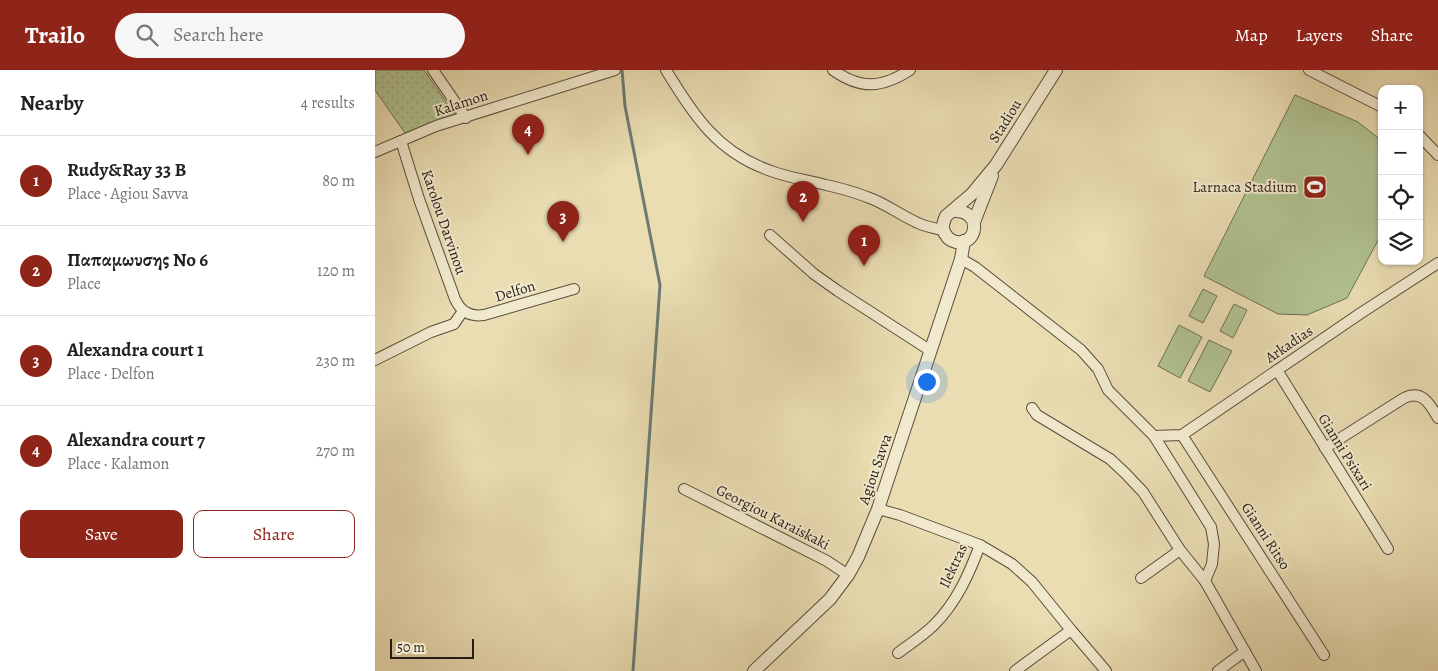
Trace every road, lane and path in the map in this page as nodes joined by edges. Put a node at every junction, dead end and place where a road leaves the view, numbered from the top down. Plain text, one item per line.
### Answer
1 (433, 70) edge
2 (666, 70) edge
3 (833, 70) edge
4 (910, 70) edge
5 (1056, 70) edge
6 (1309, 70) edge
7 (611, 71) edge
8 (1378, 105) edge
9 (465, 118) junction
10 (1423, 139) edge
11 (401, 141) junction
12 (375, 152) edge
13 (1438, 155) edge
14 (996, 165) junction
15 (953, 211) junction
16 (974, 222) junction
17 (943, 230) junction
18 (770, 235) dead end
19 (964, 241) junction
20 (961, 259) junction
21 (1438, 264) edge
22 (575, 288) dead end
23 (463, 311) junction
24 (931, 351) junction
25 (375, 360) edge
26 (1277, 370) junction
27 (1032, 408) dead end
28 (1438, 418) edge
29 (1182, 434) junction
30 (1154, 436) junction
31 (1325, 448) junction
32 (683, 489) dead end
33 (878, 509) junction
34 (980, 545) junction
35 (1387, 549) dead end
36 (1180, 550) junction
37 (847, 576) junction
38 (1141, 578) dead end
39 (1205, 581) junction
40 (1071, 630) junction
41 (1245, 651) junction
42 (898, 653) dead end
43 (1324, 655) dead end
44 (754, 671) edge
45 (1015, 671) edge
46 (1106, 671) edge
47 (1217, 671) edge
48 (1256, 671) edge

1 - 9 street
2 - 17 street
3 - 4 street
5 - 14 street, Stadiou
6 - 8 street
7 - 9 street, Kalamon
9 - 11 street, Kalamon
10 - 13 street
11 - 12 street, Kalamon
11 - 23 street, Karolou Darvinou
14 - 15 street, Stadiou
14 - 16 street, Stadiou
15 - 16 street
15 - 17 street
16 - 19 street
17 - 19 street
18 - 24 street
19 - 20 street, Agiou Savva
20 - 24 street, Agiou Savva
20 - 30 street
21 - 26 street, Arkadias
22 - 23 street, Delfon
23 - 25 street
24 - 33 street, Agiou Savva
26 - 29 street, Arkadias
26 - 31 street, Gianni Psixari
27 - 36 street
28 - 31 street
29 - 30 street, Arkadias
29 - 43 street, Gianni Ritso
30 - 39 street
31 - 35 street, Gianni Psixari
32 - 37 street, Georgiou Karaiskaki
33 - 34 street, Ilektras
33 - 37 street, Agiou Savva
34 - 40 street
34 - 42 street, Ilektras
36 - 38 street
36 - 39 street
37 - 44 street, Agiou Savva
39 - 41 street
40 - 45 street
40 - 46 street
41 - 47 street
41 - 48 street

